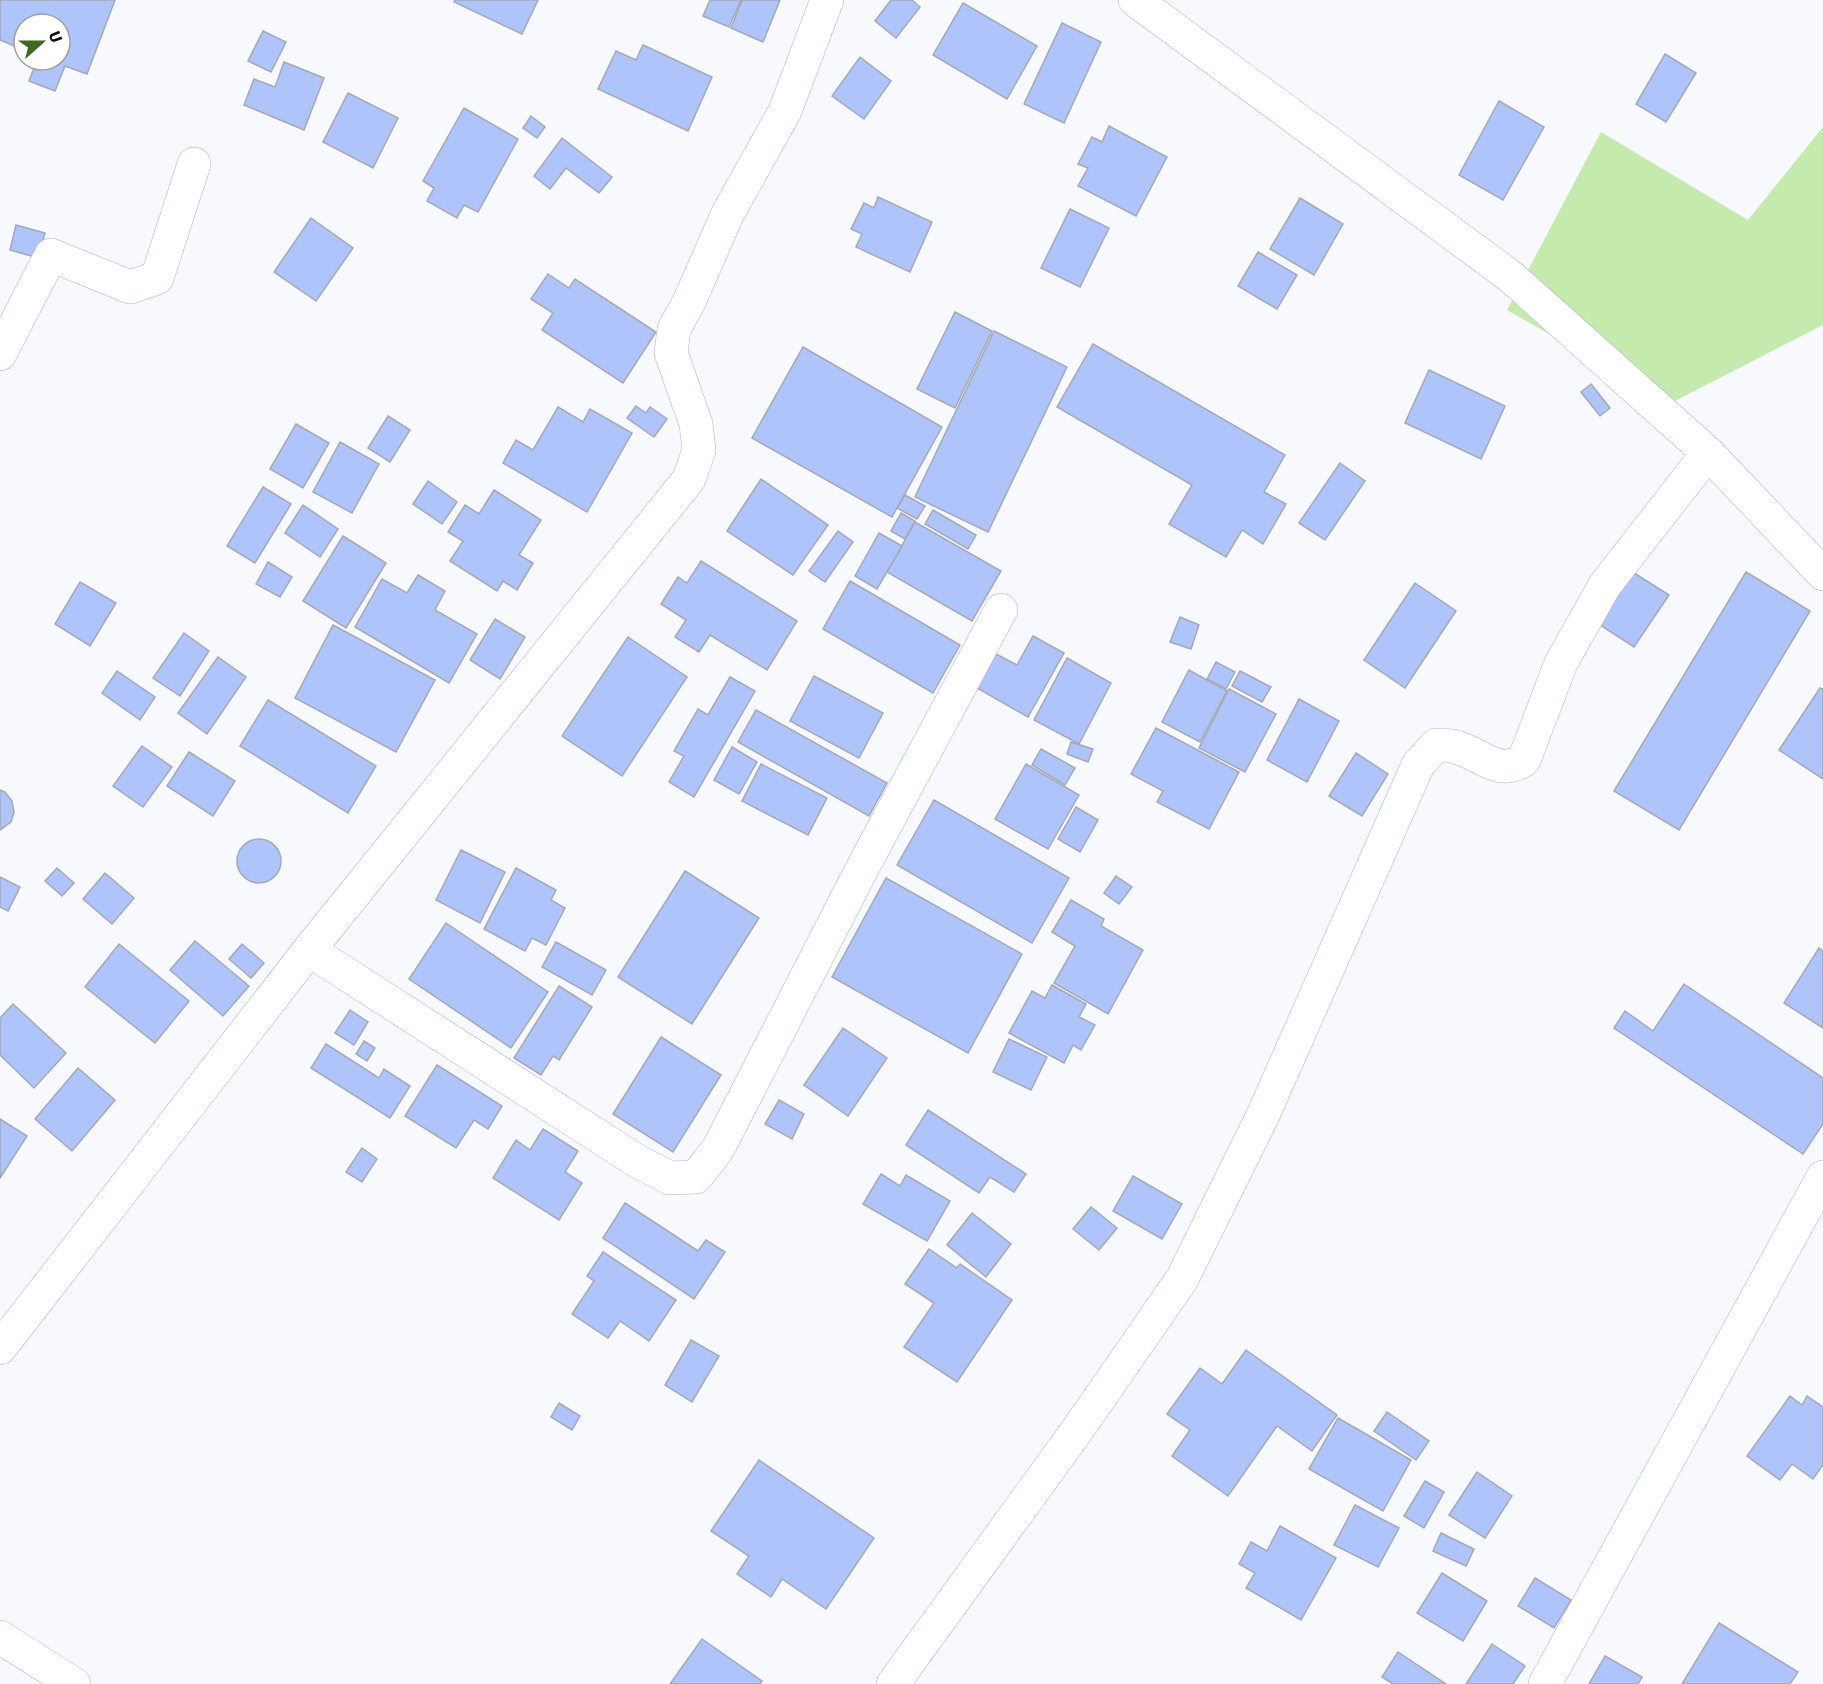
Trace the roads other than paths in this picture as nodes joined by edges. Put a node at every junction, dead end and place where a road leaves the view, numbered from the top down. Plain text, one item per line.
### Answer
1 (826, 0) edge
2 (1135, 0) edge
3 (194, 164) dead end
4 (0, 354) edge
5 (1708, 453) junction
6 (1823, 574) edge
7 (1000, 610) dead end
8 (309, 950) junction
9 (1823, 1177) edge
10 (0, 1348) edge
11 (0, 1637) edge
12 (74, 1684) edge
13 (893, 1684) edge
14 (1545, 1684) edge

1 - 8 street
2 - 5 street
3 - 4 street
5 - 6 street
5 - 13 street
7 - 8 street
8 - 10 street
9 - 14 street
11 - 12 street

